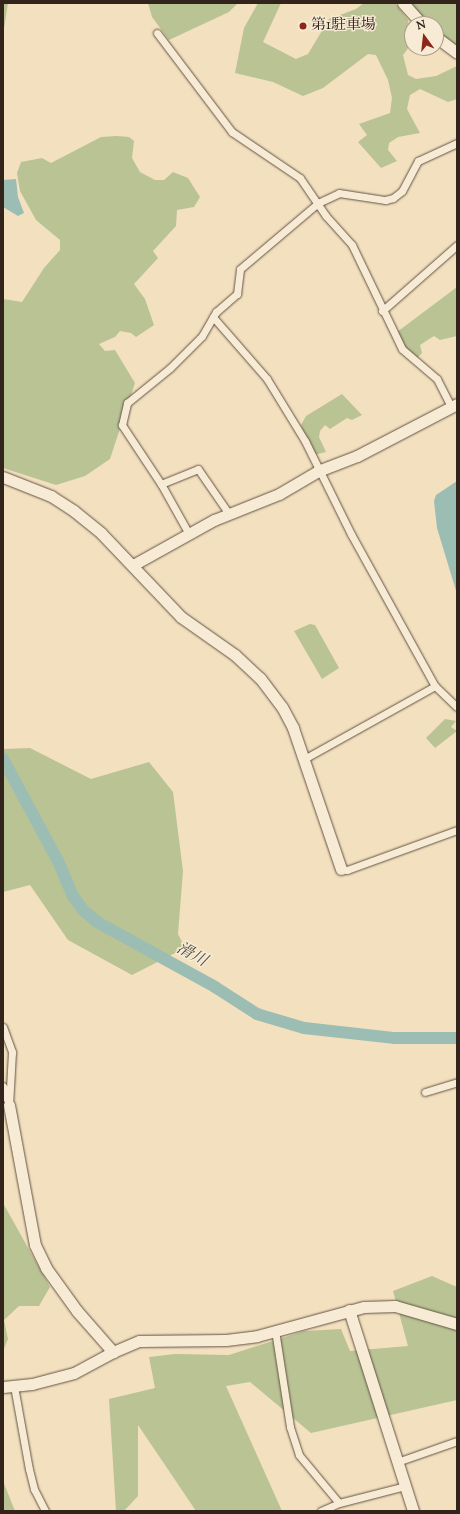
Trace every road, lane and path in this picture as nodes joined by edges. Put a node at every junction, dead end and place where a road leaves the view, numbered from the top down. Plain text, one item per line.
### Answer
1 (402, 3) edge
2 (414, 16) edge
3 (157, 33) dead end
4 (444, 43) edge
5 (457, 53) edge
6 (457, 143) edge
7 (318, 203) junction
8 (457, 245) edge
9 (382, 311) junction
10 (213, 317) junction
11 (454, 405) edge
12 (318, 471) junction
13 (3, 477) edge
14 (161, 484) junction
15 (229, 514) junction
16 (189, 534) junction
17 (133, 566) junction
18 (436, 686) junction
19 (457, 707) edge
20 (304, 759) junction
21 (457, 830) edge
22 (341, 869) joint
23 (3, 1027) edge
24 (457, 1082) edge
25 (3, 1086) edge
26 (425, 1092) dead end
27 (9, 1105) junction
28 (349, 1310) junction
29 (457, 1324) edge
30 (275, 1330) junction
31 (113, 1352) junction
32 (9, 1387) edge
33 (457, 1441) edge
34 (397, 1462) junction
35 (405, 1486) junction
36 (339, 1503) junction
37 (45, 1511) edge
38 (321, 1511) edge
39 (413, 1511) edge

1 - 2 street
3 - 7 street
4 - 5 street
6 - 7 street
7 - 9 street
7 - 10 street
8 - 9 street
9 - 11 street
10 - 12 street
10 - 14 street
11 - 12 street
12 - 15 street
12 - 18 street
13 - 17 street
14 - 15 street
14 - 16 street
15 - 16 street
16 - 17 street
17 - 20 street
18 - 19 street
18 - 20 street
20 - 22 street
21 - 22 street
23 - 27 street
24 - 26 street
25 - 27 street
27 - 31 street
28 - 29 street
28 - 30 street
28 - 34 street
30 - 31 street
30 - 36 street
31 - 32 street
32 - 37 street
33 - 34 street
34 - 35 street
35 - 36 street
35 - 39 street
36 - 38 street

